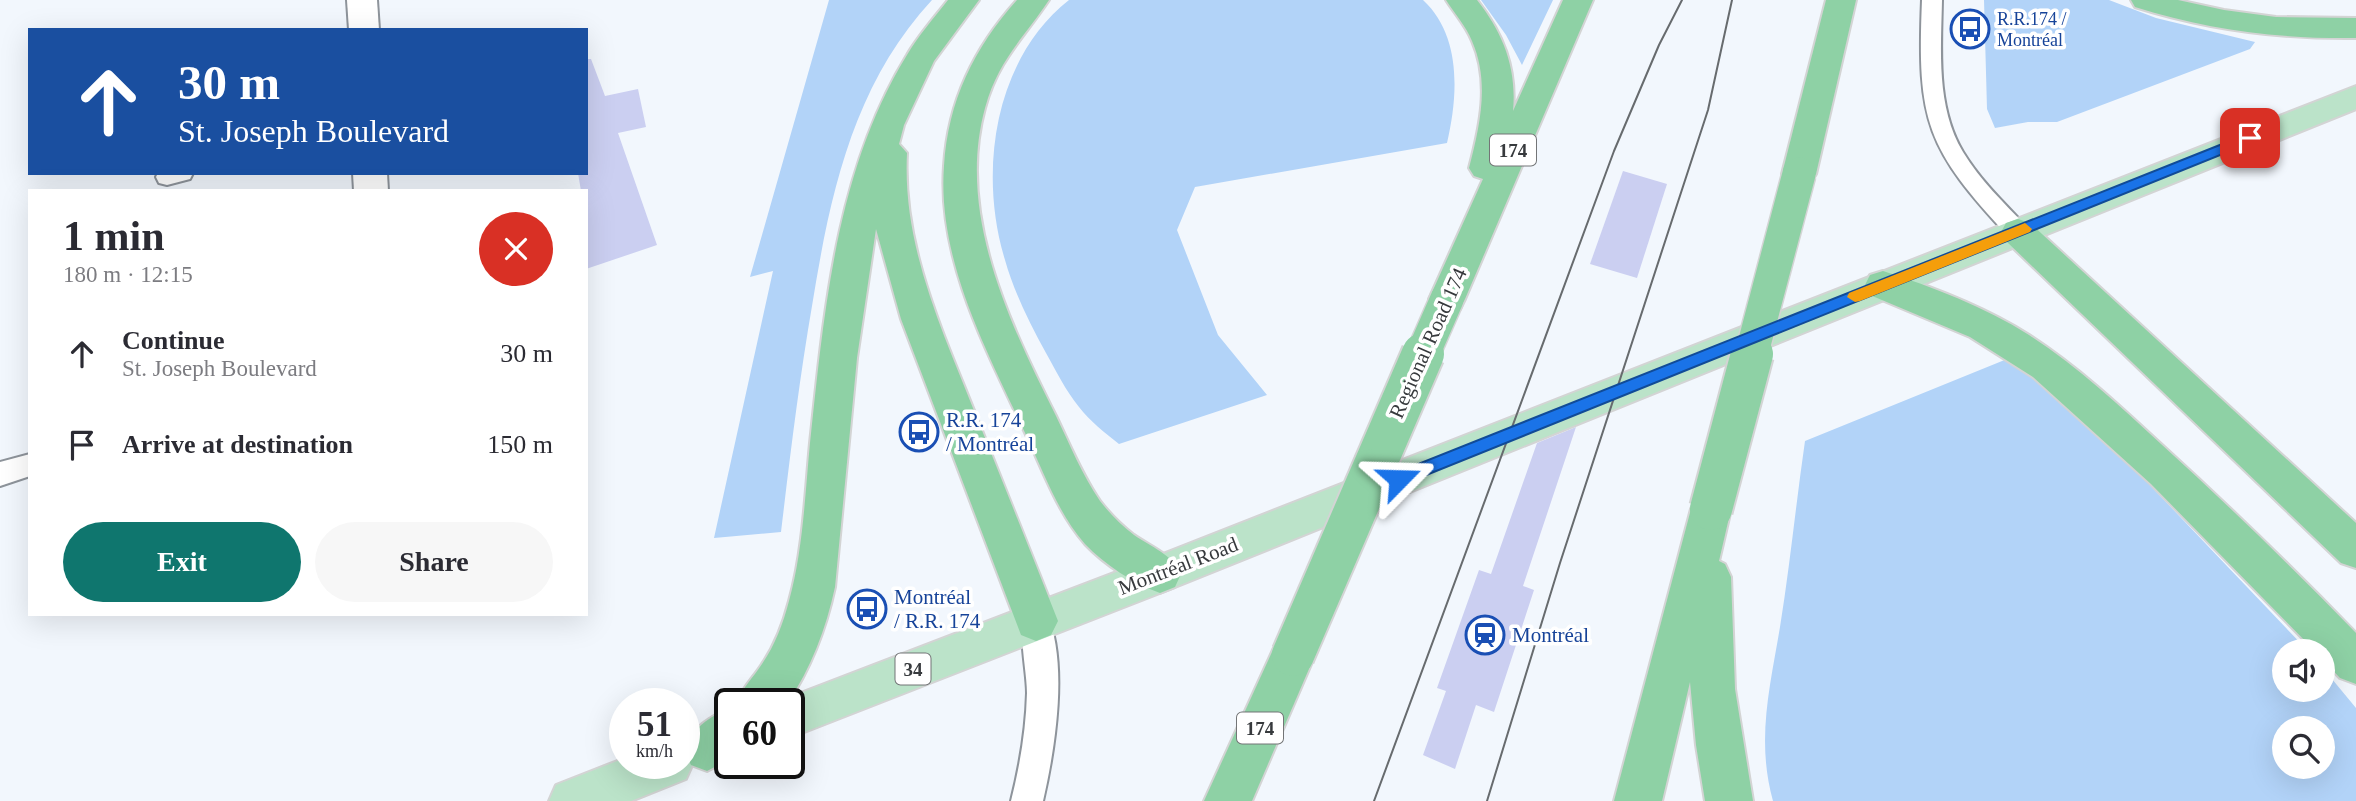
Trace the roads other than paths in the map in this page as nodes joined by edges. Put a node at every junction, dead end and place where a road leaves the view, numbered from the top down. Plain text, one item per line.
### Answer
1 (362, 0) edge
2 (964, 0) edge
3 (1034, 0) edge
4 (1461, 0) edge
5 (1578, 0) edge
6 (1841, 0) edge
7 (1933, 0) edge
8 (2146, 0) edge
9 (364, 28) edge
10 (2356, 28) edge
11 (908, 79) junction
12 (2356, 97) edge
13 (2018, 232) junction
14 (1883, 285) junction
15 (1447, 299) junction
16 (28, 466) edge
17 (0, 474) edge
18 (1711, 509) junction
19 (2356, 550) edge
20 (1160, 574) junction
21 (1036, 621) junction
22 (2356, 664) edge
23 (773, 688) edge
24 (805, 711) edge
25 (704, 748) edge
26 (573, 801) edge
27 (1027, 801) edge
28 (1228, 801) edge
29 (1638, 801) edge
30 (1729, 801) edge

1 - 9 street
2 - 11 highway
3 - 20 highway
4 - 15 highway
5 - 15 highway, Regional Road 174 / 174
6 - 18 highway, bridge
7 - 13 lane
8 - 10 highway
11 - 21 highway
11 - 23 highway
12 - 13 main road, 34
13 - 14 main road, 34
13 - 19 highway
14 - 20 main road, Montréal Road / 34
14 - 22 highway
15 - 28 highway, Regional Road 174 / 174, bridge
16 - 17 lane
18 - 29 highway
18 - 30 highway
20 - 21 main road, Montréal Road / 34
21 - 24 main road, Montréal Road / 34
21 - 27 lane
25 - 26 main road

